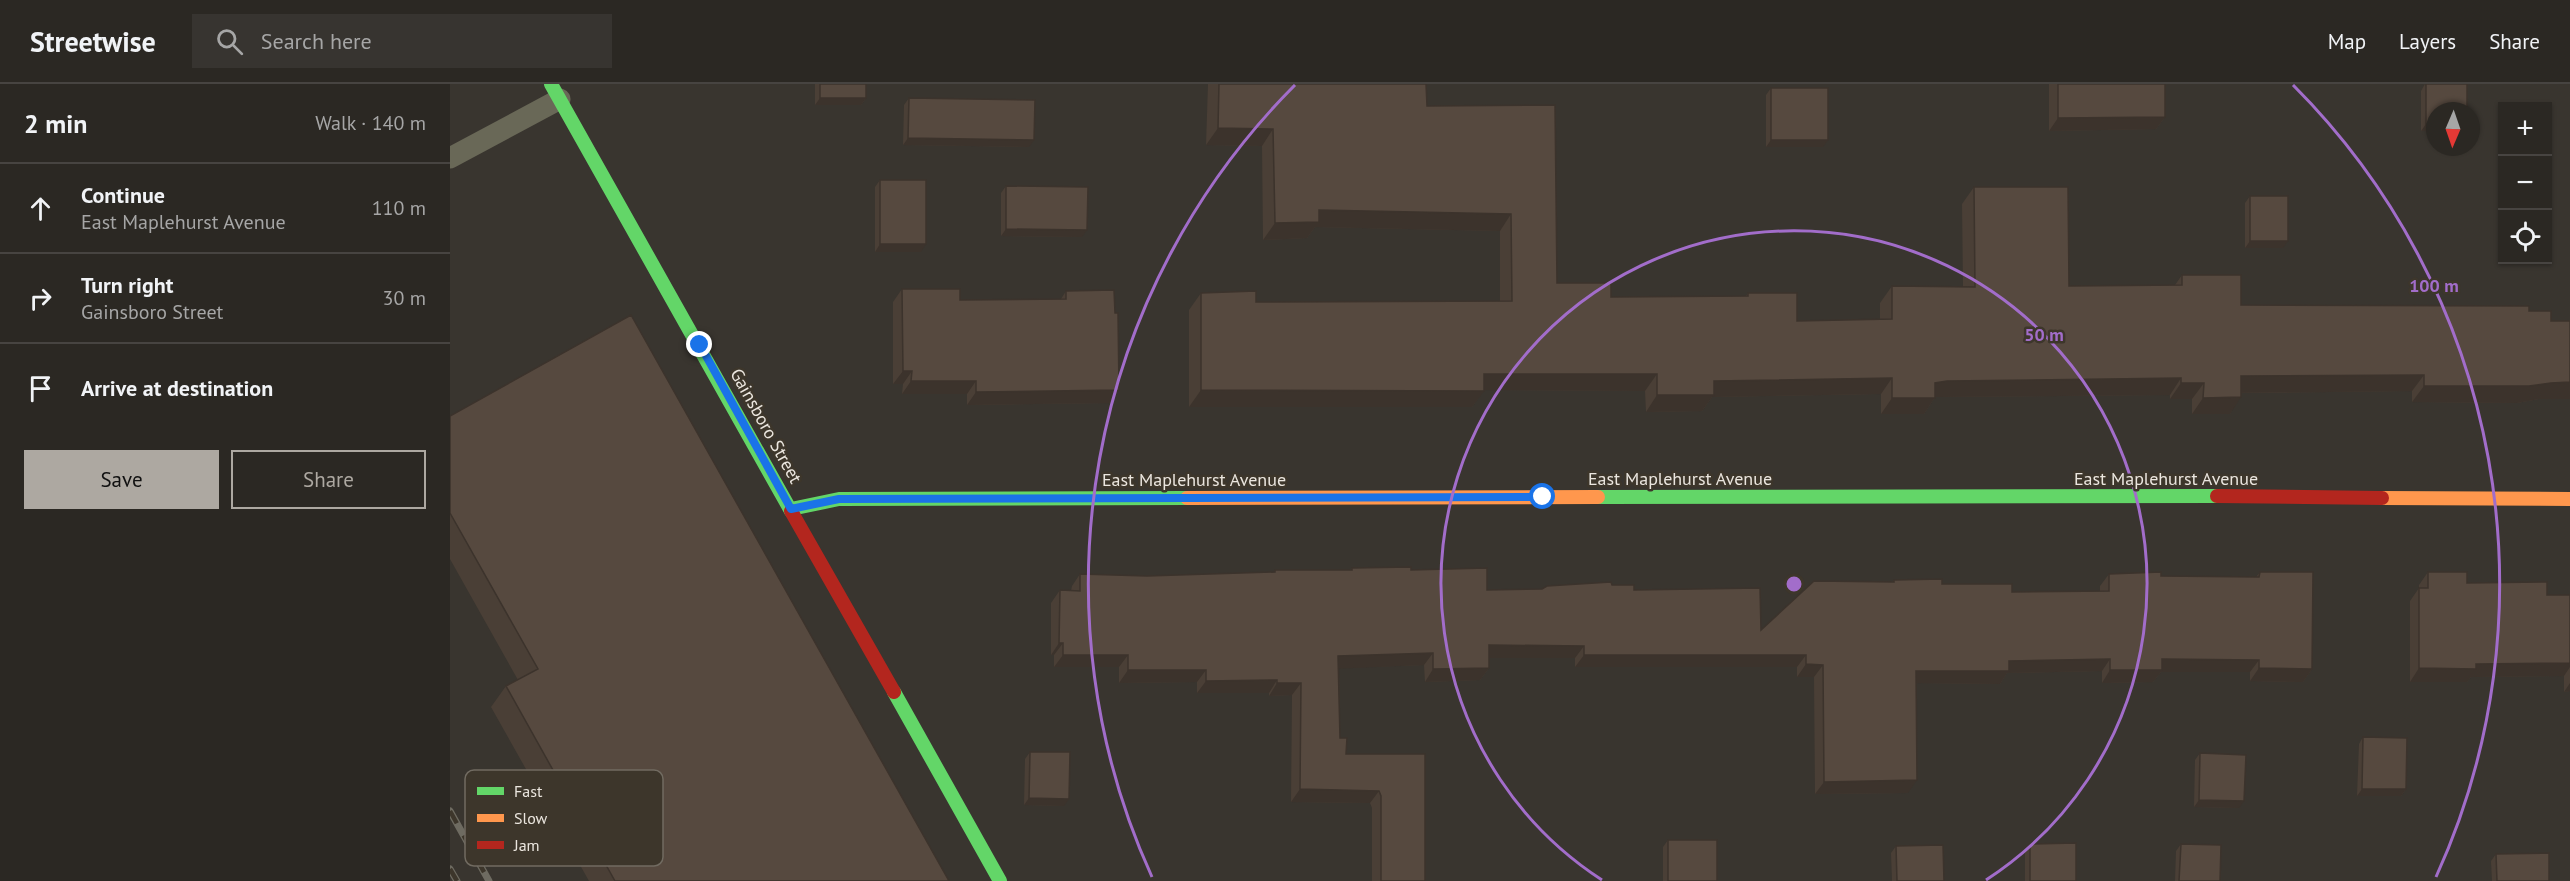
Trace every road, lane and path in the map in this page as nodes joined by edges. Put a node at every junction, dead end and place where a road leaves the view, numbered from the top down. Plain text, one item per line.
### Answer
1 (555, 91) edge
2 (450, 158) edge
3 (2570, 500) edge
4 (791, 509) junction
5 (1000, 881) edge

1 - 2 lane
1 - 4 street, Gainsboro Street
3 - 4 street, East Maplehurst Avenue
4 - 5 street, Gainsboro Street

